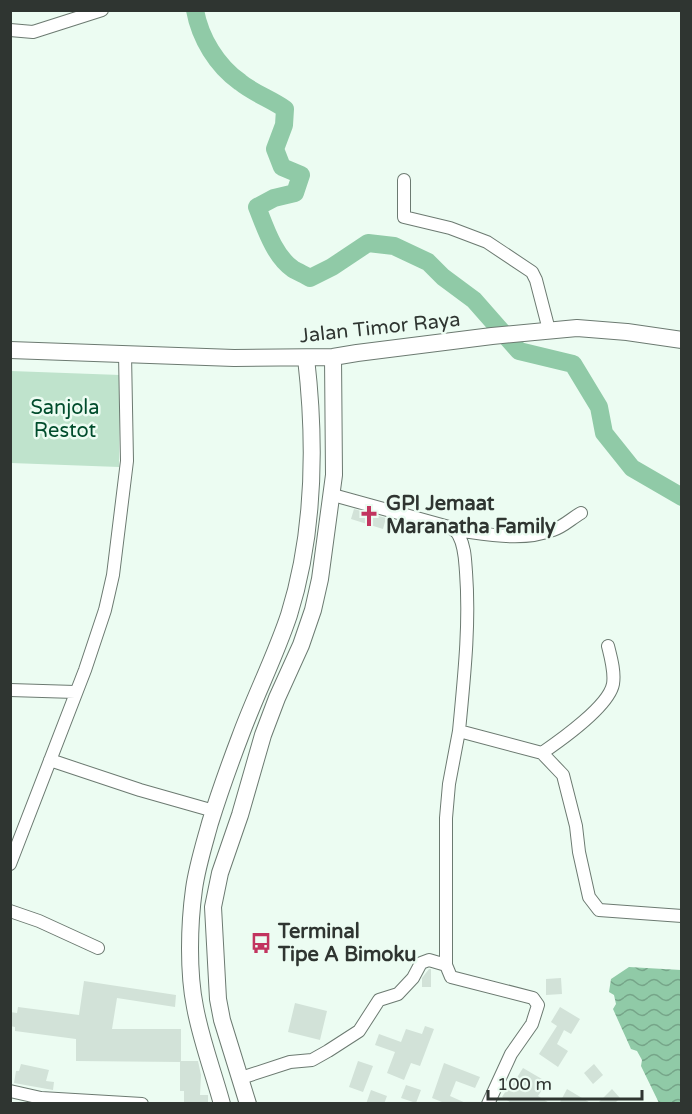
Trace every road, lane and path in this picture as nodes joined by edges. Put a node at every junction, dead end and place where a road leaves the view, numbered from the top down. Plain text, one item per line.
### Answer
1 (102, 10) edge
2 (10, 30) edge
3 (404, 180) dead end
4 (549, 330) junction
5 (681, 340) edge
6 (10, 350) edge
7 (125, 354) junction
8 (333, 357) junction
9 (306, 358) junction
10 (333, 495) junction
11 (580, 513) dead end
12 (455, 530) junction
13 (283, 632) junction
14 (303, 639) junction
15 (608, 646) dead end
16 (10, 690) edge
17 (75, 692) junction
18 (459, 731) junction
19 (542, 753) junction
20 (50, 760) junction
21 (214, 811) junction
22 (10, 864) edge
23 (10, 911) edge
24 (681, 916) edge
25 (99, 948) dead end
26 (446, 965) junction
27 (191, 966) junction
28 (215, 966) junction
29 (241, 1078) junction
30 (10, 1090) edge
31 (142, 1104) edge
32 (222, 1104) edge
33 (248, 1104) edge
34 (488, 1104) edge

1 - 2 street
3 - 4 street
4 - 5 highway, Jalan Timor Raya
4 - 8 highway, Jalan Timor Raya
6 - 7 highway, Jalan Timor Raya
7 - 9 highway, Jalan Timor Raya
7 - 17 street
8 - 9 highway, Jalan Timor Raya
8 - 10 highway
9 - 13 highway
10 - 12 street
10 - 14 highway
11 - 12 street
12 - 18 street
13 - 14 highway
13 - 21 highway
14 - 28 highway
15 - 19 street
16 - 17 street
17 - 20 street
18 - 19 street
18 - 26 street
19 - 24 street
20 - 21 street
20 - 22 street
21 - 27 highway
23 - 25 street
26 - 29 street
26 - 34 street
27 - 28 highway
27 - 32 highway
28 - 29 highway
29 - 33 highway
30 - 31 street

